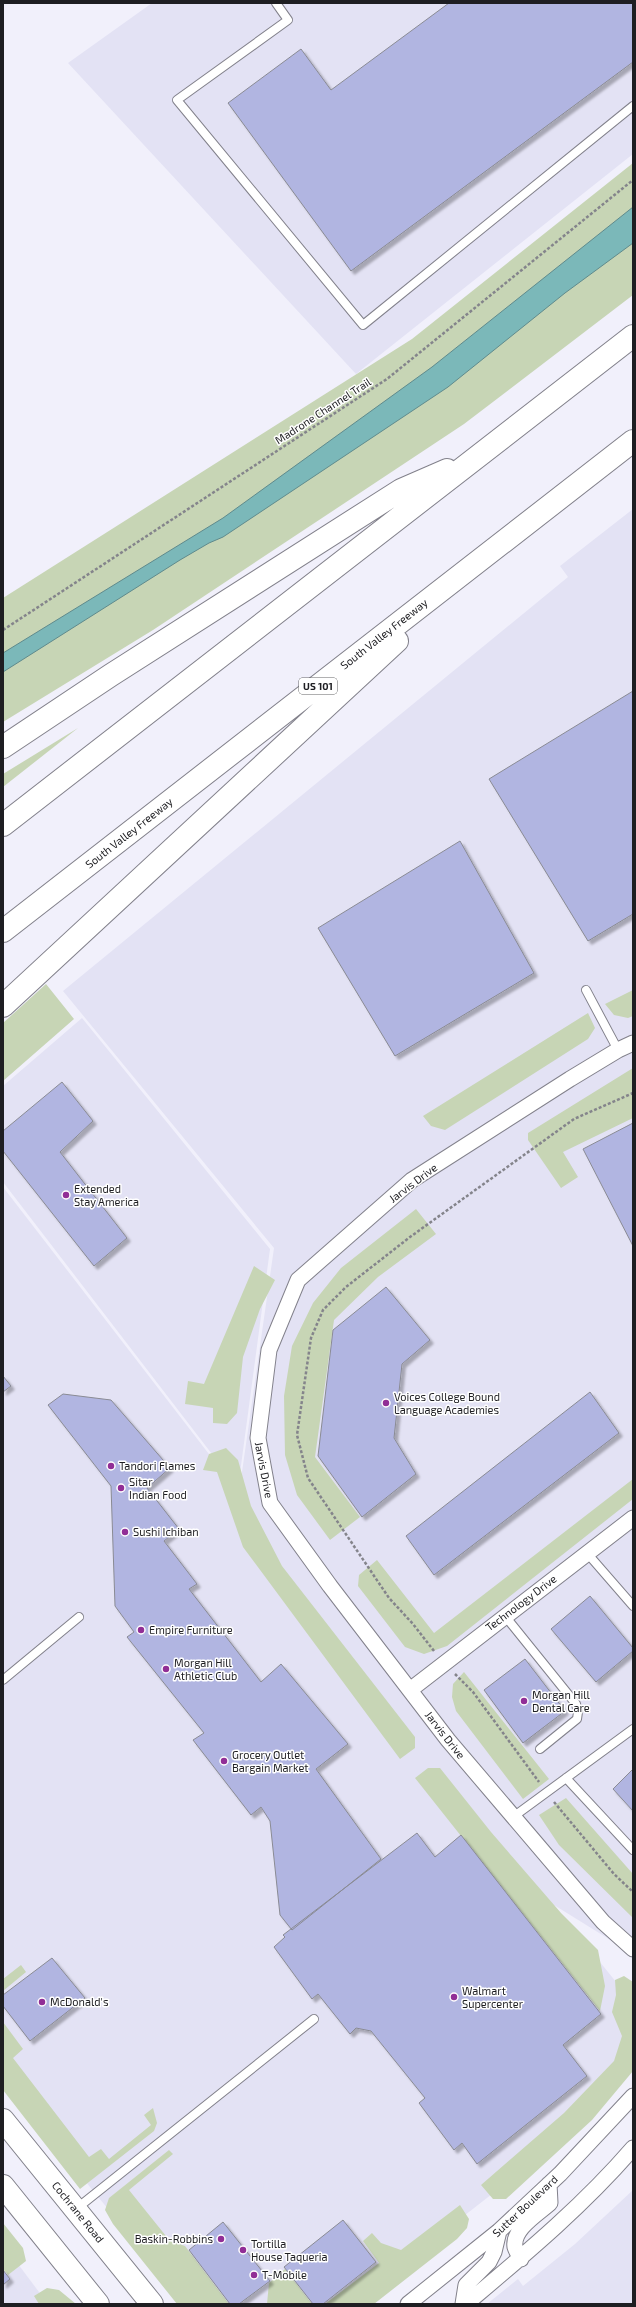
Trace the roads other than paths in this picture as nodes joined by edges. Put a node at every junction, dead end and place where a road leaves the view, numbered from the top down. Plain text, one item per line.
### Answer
1 (276, 3) edge
2 (633, 106) edge
3 (633, 336) edge
4 (633, 441) edge
5 (476, 458) junction
6 (504, 541) junction
7 (3, 747) edge
8 (3, 825) edge
9 (3, 931) edge
10 (586, 990) dead end
11 (3, 1006) edge
12 (633, 1043) edge
13 (618, 1050) junction
14 (633, 1518) edge
15 (587, 1553) junction
16 (633, 1606) edge
17 (505, 1616) junction
18 (79, 1617) dead end
19 (3, 1680) edge
20 (410, 1690) junction
21 (633, 1729) edge
22 (540, 1749) dead end
23 (566, 1778) junction
24 (513, 1817) junction
25 (633, 1850) edge
26 (633, 1949) edge
27 (314, 2019) dead end
28 (633, 2096) edge
29 (3, 2120) edge
30 (633, 2148) edge
31 (549, 2184) junction
32 (3, 2186) edge
33 (76, 2209) junction
34 (499, 2231) junction
35 (520, 2258) junction
36 (98, 2304) edge
37 (152, 2304) edge
38 (408, 2304) edge
39 (465, 2304) edge

1 - 2 lane
3 - 5 main road
4 - 6 main road, South Valley Freeway / US 101
5 - 7 main road
5 - 8 main road
6 - 9 main road, South Valley Freeway / US 101
6 - 11 main road
10 - 13 lane
12 - 13 street, Jarvis Drive
13 - 20 street, Jarvis Drive
14 - 15 street, Technology Drive
15 - 16 lane
15 - 17 street, Technology Drive
17 - 20 street, Technology Drive
17 - 22 lane
18 - 19 lane
20 - 24 street, Jarvis Drive
21 - 23 lane
23 - 24 lane
23 - 25 lane
24 - 26 street, Jarvis Drive
27 - 33 lane
28 - 31 street, Sutter Boulevard
29 - 33 main road, Cochrane Road
30 - 35 street
31 - 34 street, Sutter Boulevard
31 - 35 street
32 - 36 main road
33 - 37 main road, Cochrane Road
34 - 38 street, Sutter Boulevard
34 - 39 street
35 - 39 street

